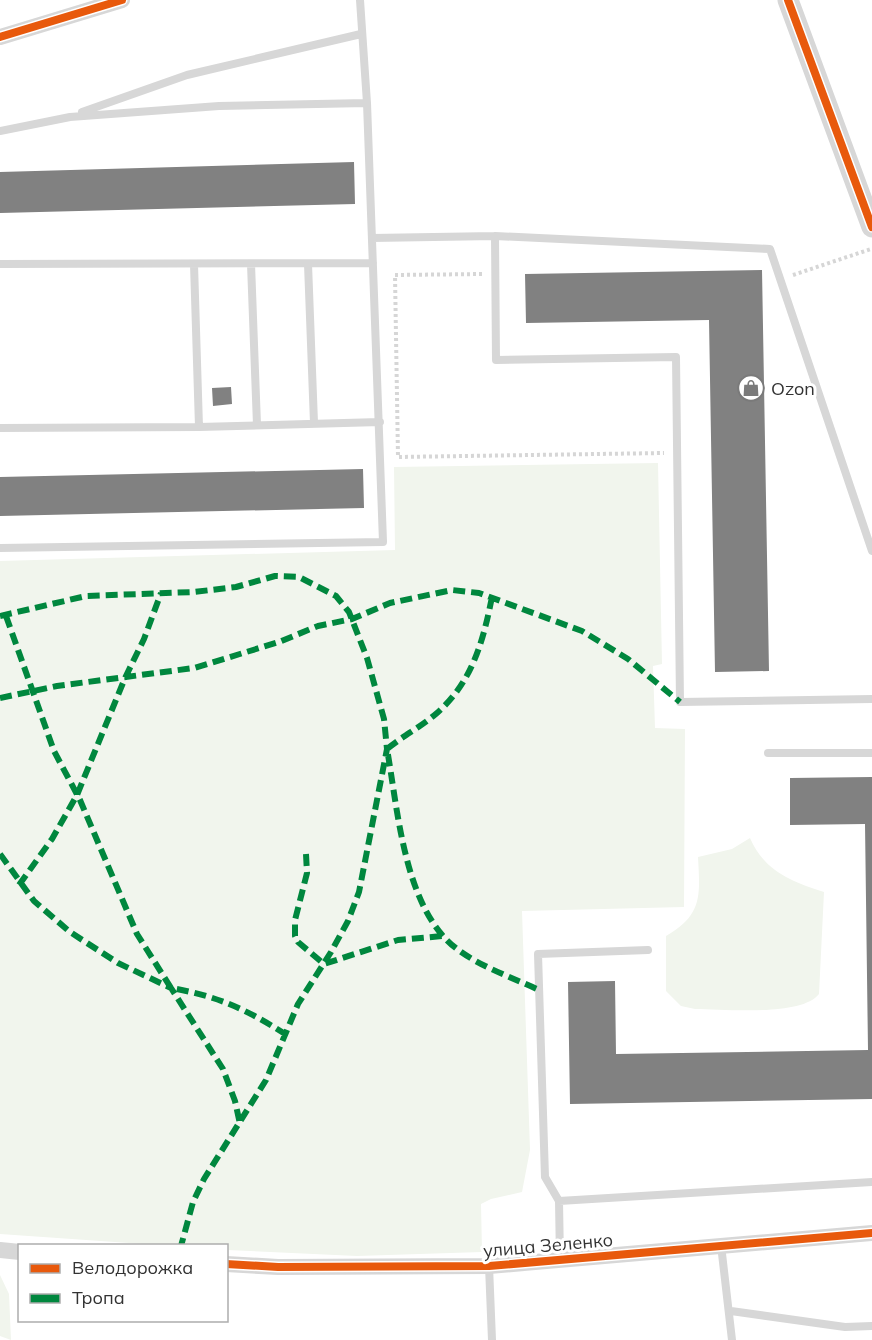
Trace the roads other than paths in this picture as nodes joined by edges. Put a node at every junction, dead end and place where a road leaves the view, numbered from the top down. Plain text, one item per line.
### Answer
1 (122, 0) edge
2 (360, 0) edge
3 (788, 0) edge
4 (361, 34) junction
5 (0, 37) edge
6 (367, 104) junction
7 (70, 117) junction
8 (0, 131) edge
9 (872, 227) edge
10 (495, 236) junction
11 (372, 238) junction
12 (0, 264) edge
13 (194, 264) junction
14 (251, 264) junction
15 (308, 264) junction
16 (373, 264) junction
17 (380, 422) junction
18 (314, 423) junction
19 (257, 425) junction
20 (200, 427) junction
21 (0, 428) edge
22 (0, 548) edge
23 (872, 551) edge
24 (872, 699) edge
25 (768, 753) dead end
26 (872, 753) edge
27 (648, 950) dead end
28 (872, 1182) edge
29 (559, 1201) junction
30 (872, 1233) edge
31 (721, 1245) junction
32 (0, 1250) edge
33 (18, 1252) edge
34 (560, 1260) junction
35 (228, 1264) edge
36 (489, 1266) junction
37 (731, 1311) junction
38 (872, 1326) edge
39 (492, 1340) edge
40 (732, 1340) edge

1 - 5 street
2 - 4 lane
3 - 9 street
4 - 6 lane
4 - 7 lane
6 - 7 lane
6 - 11 lane
7 - 8 lane
10 - 11 lane
10 - 23 lane
10 - 24 lane
11 - 16 lane
12 - 13 lane
13 - 14 lane
13 - 20 lane
14 - 15 lane
14 - 19 lane
15 - 16 lane
15 - 18 lane
16 - 17 lane
17 - 18 lane
17 - 22 lane
18 - 19 lane
19 - 20 lane
20 - 21 lane
25 - 26 lane
27 - 29 lane
28 - 29 lane
29 - 34 lane
30 - 31 street, улица Зеленко
31 - 34 street, улица Зеленко
31 - 37 lane
32 - 33 street
34 - 36 street, улица Зеленко
35 - 36 street, улица Зеленко
36 - 39 lane
37 - 38 lane
37 - 40 lane

